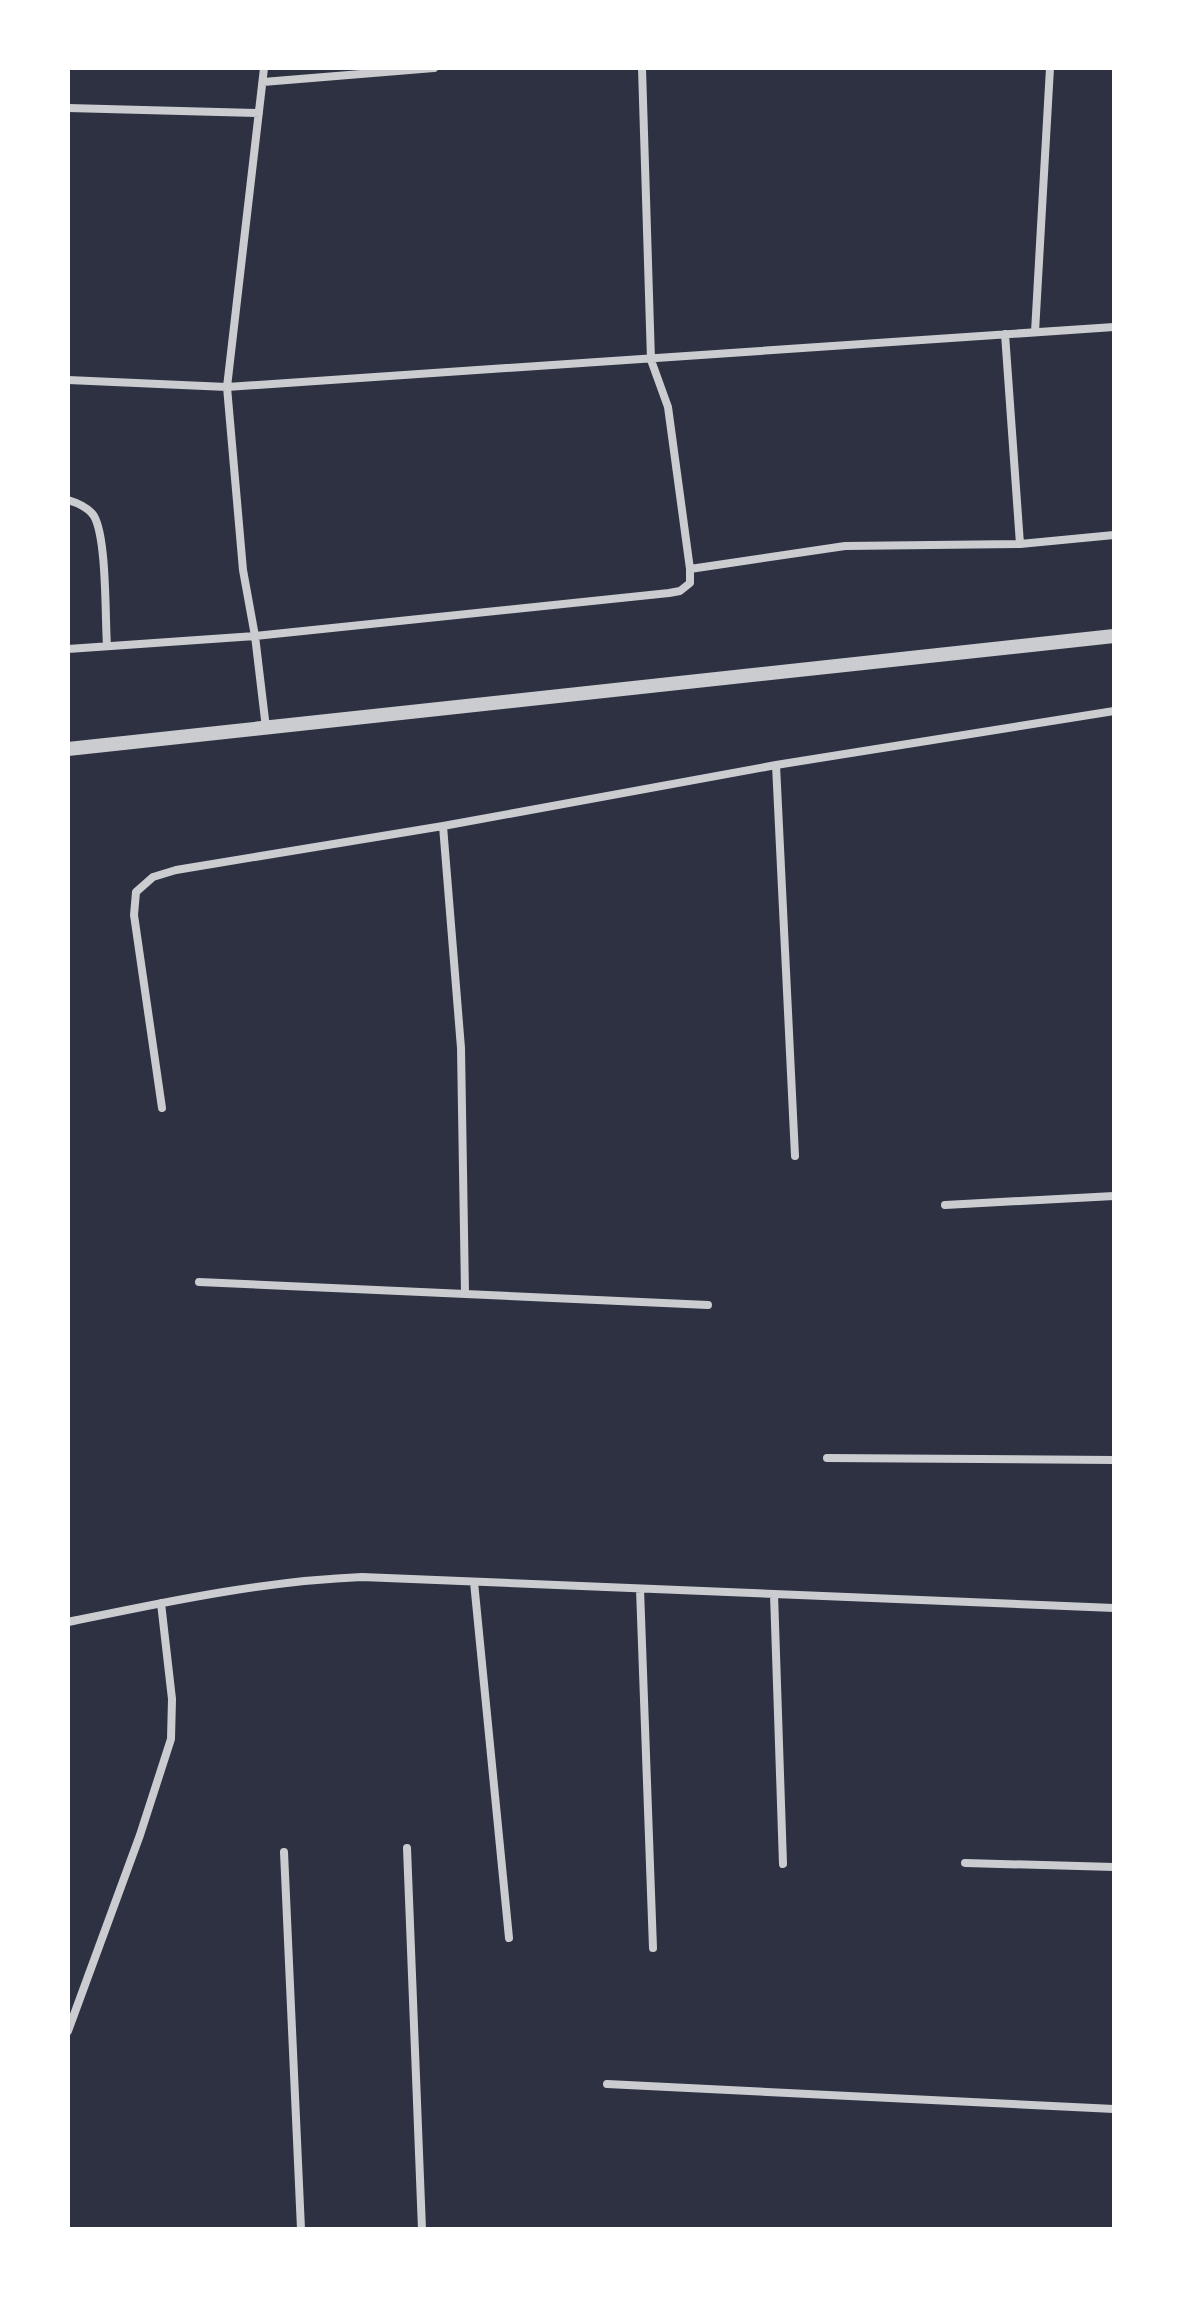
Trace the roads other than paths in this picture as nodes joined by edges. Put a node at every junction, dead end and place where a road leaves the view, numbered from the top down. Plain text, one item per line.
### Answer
1 (264, 68) edge
2 (434, 68) edge
3 (642, 68) edge
4 (1050, 68) edge
5 (263, 82) junction
6 (68, 108) edge
7 (259, 113) junction
8 (1114, 327) edge
9 (1035, 332) junction
10 (1005, 334) junction
11 (651, 360) junction
12 (68, 380) edge
13 (227, 387) junction
14 (68, 500) edge
15 (1114, 535) edge
16 (1020, 544) junction
17 (690, 569) junction
18 (255, 636) junction
19 (1114, 636) edge
20 (107, 646) junction
21 (68, 649) edge
22 (1114, 711) edge
23 (266, 728) junction
24 (68, 749) edge
25 (776, 765) junction
26 (443, 826) junction
27 (162, 1108) dead end
28 (795, 1156) dead end
29 (1114, 1196) edge
30 (945, 1205) dead end
31 (199, 1282) dead end
32 (465, 1293) junction
33 (708, 1305) dead end
34 (827, 1458) dead end
35 (1114, 1460) edge
36 (474, 1582) junction
37 (640, 1589) junction
38 (774, 1594) junction
39 (161, 1603) junction
40 (1114, 1608) edge
41 (68, 1622) edge
42 (407, 1848) dead end
43 (284, 1852) dead end
44 (965, 1863) dead end
45 (783, 1864) dead end
46 (1114, 1867) edge
47 (509, 1938) dead end
48 (653, 1948) dead end
49 (68, 2031) edge
50 (607, 2084) dead end
51 (1114, 2109) edge
52 (301, 2229) edge
53 (422, 2229) edge

1 - 5 street
2 - 5 street
3 - 11 street
4 - 9 street
5 - 7 street
6 - 7 street
7 - 13 street
8 - 9 street
9 - 10 street
10 - 11 street
10 - 16 street
11 - 13 street
11 - 17 street
12 - 13 street
13 - 18 street
14 - 20 street
15 - 16 street
16 - 17 street
17 - 18 street
18 - 20 street
18 - 23 street
19 - 23 street
20 - 21 street
22 - 25 street
23 - 24 street
25 - 26 street
25 - 28 street
26 - 27 street
26 - 32 street
29 - 30 street
31 - 32 street
32 - 33 street
34 - 35 street
36 - 37 street
36 - 39 street
36 - 47 street
37 - 38 street
37 - 48 street
38 - 40 street
38 - 45 street
39 - 41 street
39 - 49 street
42 - 53 street
43 - 52 street
44 - 46 street
50 - 51 street

